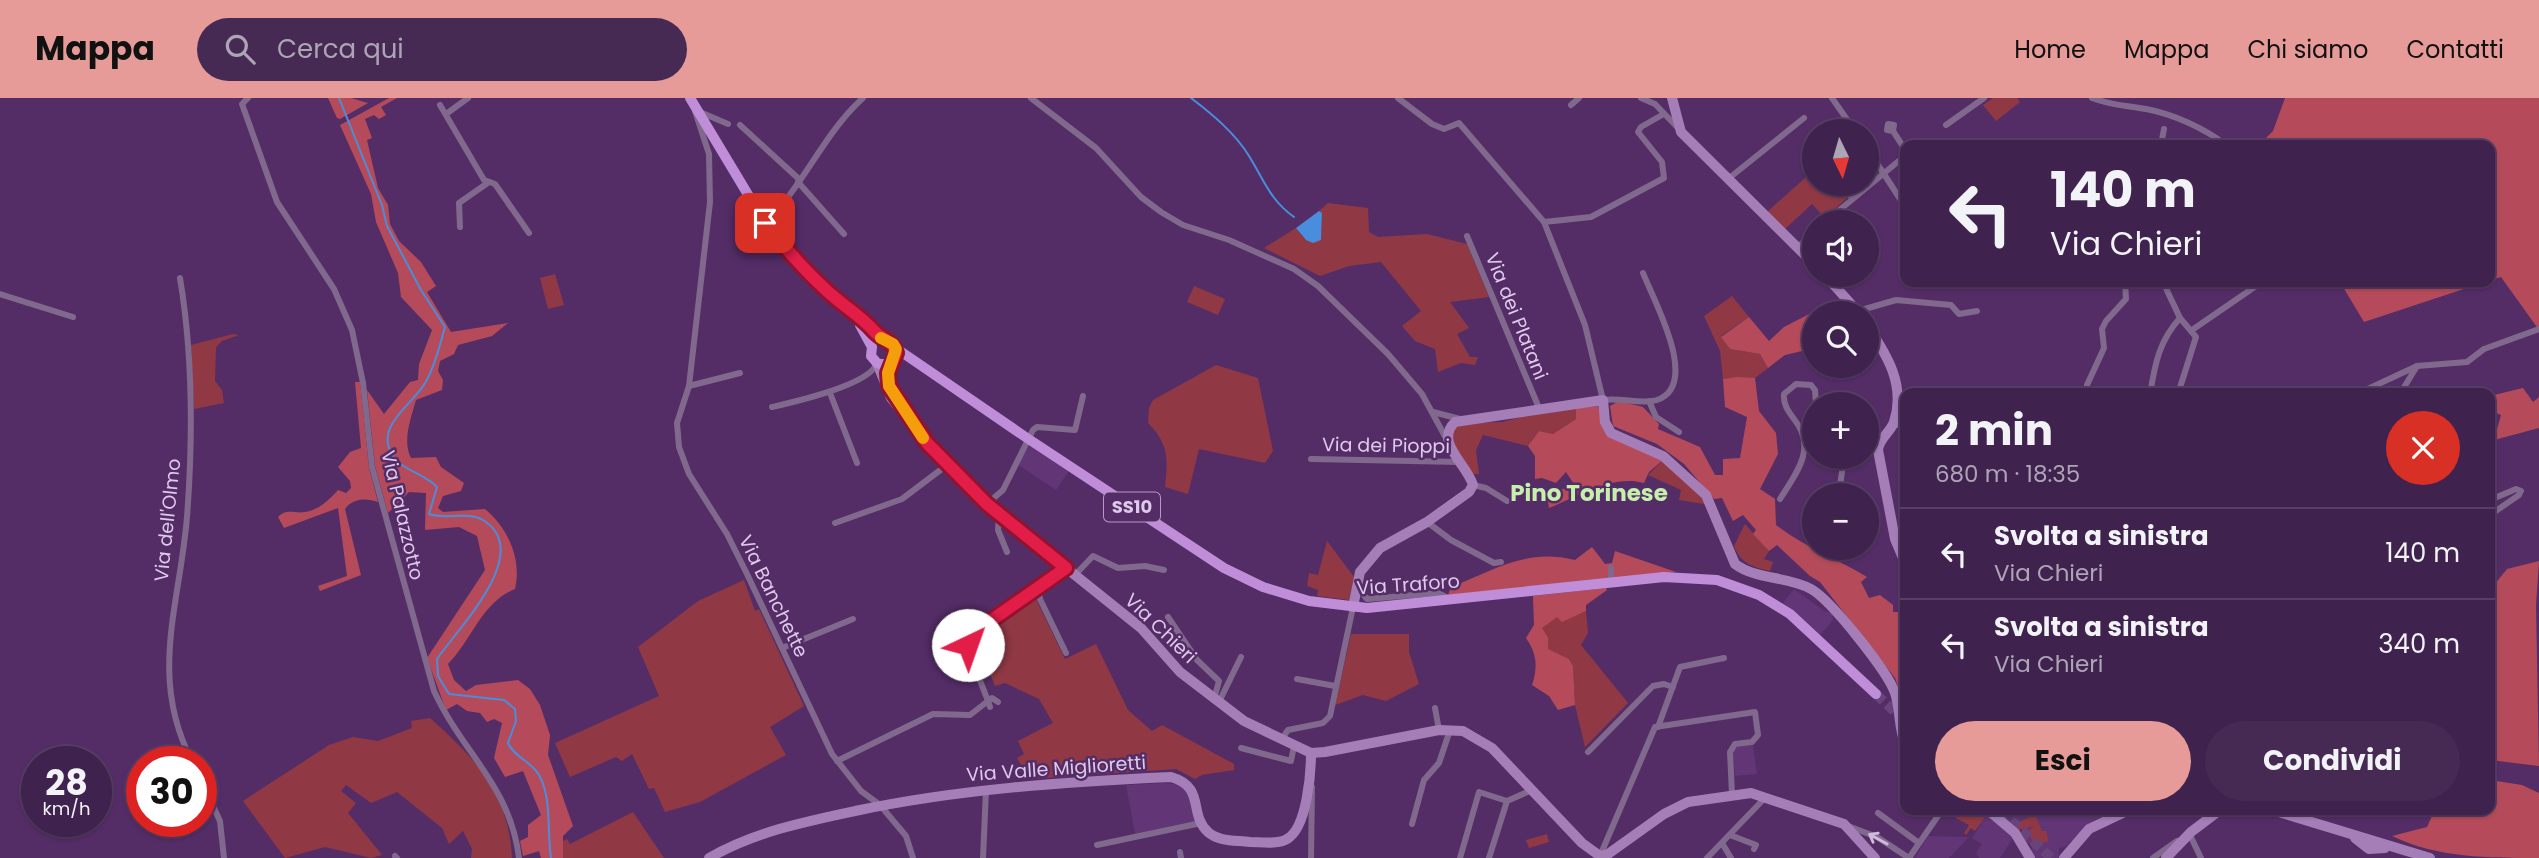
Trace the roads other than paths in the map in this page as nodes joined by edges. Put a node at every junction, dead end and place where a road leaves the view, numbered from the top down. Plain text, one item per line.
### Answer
1 (248, 98) edge
2 (468, 98) edge
3 (863, 98) edge
4 (1031, 98) edge
5 (1398, 98) edge
6 (1579, 98) edge
7 (1641, 98) edge
8 (1672, 98) edge
9 (1832, 98) edge
10 (1984, 98) edge
11 (2092, 98) edge
12 (440, 105) dead end
13 (695, 105) edge
14 (1571, 105) dead end
15 (446, 114) junction
16 (1662, 115) junction
17 (1804, 118) dead end
18 (1847, 119) edge
19 (2166, 122) junction
20 (728, 124) dead end
21 (740, 125) dead end
22 (1946, 125) dead end
23 (1678, 128) junction
24 (1893, 131) dead end
25 (2162, 140) edge
26 (2218, 140) edge
27 (1900, 143) edge
28 (1900, 158) edge
29 (1880, 167) edge
30 (1883, 171) junction
31 (1728, 179) junction
32 (799, 181) junction
33 (489, 182) junction
34 (1852, 198) joint
35 (1900, 200) edge
36 (1838, 210) edge
37 (1544, 222) junction
38 (765, 223) junction
39 (460, 227) dead end
40 (529, 233) dead end
41 (844, 234) dead end
42 (1467, 236) dead end
43 (1802, 243) edge
44 (1797, 247) junction
45 (1802, 252) edge
46 (1643, 272) dead end
47 (180, 278) dead end
48 (1836, 287) edge
49 (2125, 287) edge
50 (2165, 287) edge
51 (2255, 287) edge
52 (826, 291) junction
53 (0, 294) edge
54 (1849, 301) edge
55 (1879, 305) edge
56 (1977, 311) dead end
57 (73, 317) dead end
58 (2180, 318) junction
59 (2539, 329) edge
60 (2192, 330) junction
61 (884, 340) junction
62 (895, 346) junction
63 (872, 347) junction
64 (1879, 347) edge
65 (875, 361) junction
66 (891, 363) junction
67 (2417, 366) junction
68 (927, 370) junction
69 (740, 373) dead end
70 (2087, 385) dead end
71 (689, 386) junction
72 (2151, 388) edge
73 (2180, 388) edge
74 (2370, 388) edge
75 (2404, 388) edge
76 (1815, 392) edge
77 (830, 393) junction
78 (1083, 396) dead end
79 (1603, 400) junction
80 (1649, 401) junction
81 (772, 407) dead end
82 (1539, 408) junction
83 (902, 409) junction
84 (1431, 410) junction
85 (1461, 419) junction
86 (1894, 424) junction
87 (1900, 426) edge
88 (1802, 431) edge
89 (1679, 432) dead end
90 (1027, 438) junction
91 (1447, 440) junction
92 (1881, 440) joint
93 (1311, 459) dead end
94 (1802, 460) edge
95 (1460, 462) junction
96 (857, 463) dead end
97 (947, 465) junction
98 (1473, 485) junction
99 (2495, 498) edge
100 (1780, 499) dead end
101 (1507, 501) dead end
102 (987, 504) junction
103 (2495, 512) edge
104 (999, 514) junction
105 (1427, 522) junction
106 (835, 523) dead end
107 (1900, 551) edge
108 (1007, 552) dead end
109 (1501, 562) dead end
110 (1066, 568) junction
111 (1611, 568) dead end
112 (1164, 570) dead end
113 (1075, 575) junction
114 (1611, 582) junction
115 (1357, 586) junction
116 (1038, 588) junction
117 (1450, 600) junction
118 (1353, 607) junction
119 (1168, 617) dead end
120 (853, 619) dead end
121 (969, 636) junction
122 (937, 647) dead end
123 (782, 648) junction
124 (1066, 653) dead end
125 (1241, 657) dead end
126 (1724, 658) dead end
127 (1297, 679) dead end
128 (1335, 686) junction
129 (1673, 687) junction
130 (1876, 694) tunnel mouth
131 (1216, 700) junction
132 (998, 702) dead end
133 (989, 704) junction
134 (1435, 709) dead end
135 (1900, 720) edge
136 (1658, 727) junction
137 (1451, 728) junction
138 (1439, 730) junction
139 (1281, 740) junction
140 (185, 746) edge
141 (1294, 746) junction
142 (1241, 748) dead end
143 (1588, 752) dead end
144 (1311, 753) junction
145 (837, 761) junction
146 (1311, 782) junction
147 (986, 789) junction
148 (1532, 790) junction
149 (1732, 794) junction
150 (1762, 800) junction
151 (1507, 801) junction
152 (880, 806) junction
153 (1878, 813) dead end
154 (217, 815) edge
155 (1939, 815) edge
156 (1994, 815) edge
157 (2118, 815) edge
158 (2213, 815) edge
159 (2288, 815) edge
160 (1201, 823) junction
161 (1412, 824) dead end
162 (1844, 824) junction
163 (2191, 832) junction
164 (1730, 835) junction
165 (1722, 843) junction
166 (1919, 844) junction
167 (1097, 845) dead end
168 (1754, 849) dead end
169 (2369, 849) edge
170 (1600, 856) junction
171 (2168, 857) edge
172 (224, 858) edge
173 (519, 858) edge
174 (709, 858) edge
175 (913, 858) edge
176 (984, 858) edge
177 (1311, 858) edge
178 (1460, 858) edge
179 (1489, 858) edge
180 (1707, 858) edge
181 (1731, 858) edge
182 (1875, 858) edge
183 (1909, 858) edge
184 (2030, 858) edge
185 (2064, 858) edge
186 (2153, 858) edge
187 (2202, 858) edge
188 (2430, 858) edge

1 - 173 street, Via Palazzotto
2 - 15 street
3 - 32 street
4 - 84 street
5 - 37 street
6 - 14 street
7 - 16 street
8 - 23 street
9 - 18 street
10 - 22 street
11 - 19 street
12 - 15 street
13 - 20 street
13 - 38 main road
13 - 71 street, Via Banchette
15 - 33 street
16 - 23 street
16 - 37 street
17 - 31 street
19 - 25 street
19 - 26 street
21 - 32 street
23 - 31 street
24 - 27 street
28 - 30 street
29 - 30 street
30 - 34 street
30 - 35 street
31 - 44 street
32 - 38 street
32 - 41 street
33 - 39 street
33 - 40 street
34 - 36 street
37 - 79 street
38 - 52 main road
42 - 82 street, Via dei Platani
43 - 44 street
44 - 45 street
46 - 80 street
47 - 140 street, Via dell'Olmo
48 - 54 street
49 - 70 street
50 - 58 street
51 - 60 street
52 - 61 main road
52 - 63 main road
53 - 57 street
55 - 56 street
58 - 60 street
58 - 72 street
59 - 67 street
60 - 73 street
61 - 62 main road
61 - 63 main road
62 - 66 main road
62 - 68 main road, Via Traforo
63 - 65 main road
64 - 86 street
65 - 66 main road
65 - 77 street
65 - 83 street, Via Chieri
66 - 68 main road, Via Traforo
66 - 83 street, Via Chieri
67 - 74 street
67 - 75 street
68 - 90 main road, Via Traforo / SS10
69 - 71 street
71 - 123 street, Via Banchette
76 - 88 street
77 - 81 street
77 - 96 street
78 - 90 street
79 - 80 street
79 - 82 street
79 - 135 street
80 - 89 street
82 - 85 street
83 - 97 street, Via Chieri
84 - 85 street
84 - 91 street
85 - 91 street
86 - 87 street
86 - 92 street
90 - 102 street
90 - 118 main road, Via Traforo / SS10
91 - 95 street
92 - 107 street
93 - 95 street, Via dei Pioppi
94 - 100 street
95 - 98 street
97 - 102 street, Via Chieri
97 - 106 street
98 - 101 street
98 - 105 street
99 - 103 street
102 - 104 street, Via Chieri
104 - 108 street
104 - 110 street, Via Chieri
105 - 109 street
105 - 115 street
110 - 113 street, Via Chieri
110 - 116 street
111 - 114 street
112 - 113 street
113 - 131 street, Via Chieri
114 - 117 main road, Via Traforo / SS10
114 - 130 main road, Via Traforo / SS10
115 - 117 street
115 - 118 street
116 - 121 street
116 - 124 street
117 - 118 main road, Via Traforo / SS10
118 - 128 street
119 - 131 street
120 - 123 street
121 - 122 street
121 - 133 street
123 - 145 street, Via Banchette
125 - 131 street
126 - 129 street
127 - 128 street
128 - 139 street
129 - 136 street
129 - 143 street
131 - 139 street, Via Chieri
132 - 133 street
133 - 145 street
134 - 138 street
136 - 149 street
136 - 170 street
137 - 138 street, Via Chieri
137 - 148 street
137 - 161 street
138 - 144 street, Via Chieri
139 - 141 street, Via Chieri
141 - 142 street
141 - 144 street, Via Chieri
144 - 146 street
145 - 152 street, Via Banchette
146 - 160 street
146 - 177 street
147 - 152 street, Via Valle Miglioretti
147 - 160 street, Via Valle Miglioretti
147 - 176 street
148 - 151 street
148 - 170 street
149 - 150 street
149 - 170 street
150 - 162 street
150 - 164 street
151 - 178 street
151 - 179 street
152 - 174 street, Via Valle Miglioretti
152 - 175 street, Via Banchette
153 - 166 street
154 - 172 street
155 - 166 street
156 - 184 street
157 - 185 street
158 - 163 street
159 - 169 street
160 - 167 street
162 - 182 street
183 -> 162 street
163 - 171 street
163 - 186 street
163 - 187 street
164 - 165 street
164 - 168 street
165 - 180 street
165 - 181 street
166 - 183 street
169 - 188 street

